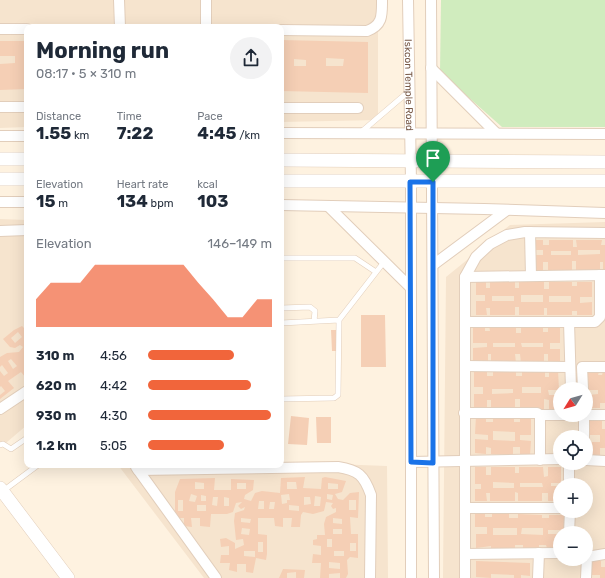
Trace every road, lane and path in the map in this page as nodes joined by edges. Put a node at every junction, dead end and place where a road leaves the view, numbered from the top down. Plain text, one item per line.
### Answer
1 (119, 0) edge
2 (206, 0) edge
3 (382, 0) edge
4 (408, 0) edge
5 (431, 0) edge
6 (120, 24) edge
7 (206, 24) edge
8 (0, 29) edge
9 (24, 29) edge
10 (284, 30) edge
11 (431, 68) junction
12 (408, 92) junction
13 (0, 107) edge
14 (24, 107) edge
15 (284, 108) edge
16 (358, 108) dead end
17 (496, 132) junction
18 (284, 133) edge
19 (360, 133) junction
20 (409, 134) junction
21 (433, 134) junction
22 (605, 134) edge
23 (0, 136) edge
24 (24, 136) edge
25 (0, 159) edge
26 (24, 159) edge
27 (284, 160) edge
28 (410, 161) junction
29 (433, 162) junction
30 (605, 162) edge
31 (0, 179) edge
32 (24, 179) edge
33 (284, 181) edge
34 (605, 181) edge
35 (410, 182) junction
36 (433, 182) junction
37 (0, 202) edge
38 (24, 202) edge
39 (284, 205) edge
40 (328, 206) junction
41 (411, 207) junction
42 (433, 208) junction
43 (507, 210) junction
44 (605, 213) edge
45 (24, 230) edge
46 (0, 231) edge
47 (530, 232) junction
48 (605, 233) edge
49 (284, 258) edge
50 (384, 262) junction
51 (433, 266) junction
52 (376, 272) junction
53 (602, 275) edge
54 (531, 276) junction
55 (465, 277) junction
56 (411, 288) junction
57 (284, 308) edge
58 (339, 320) junction
59 (314, 322) junction
60 (465, 322) junction
61 (569, 322) junction
62 (284, 323) edge
63 (465, 366) junction
64 (570, 367) junction
65 (605, 367) edge
66 (571, 382) edge
67 (583, 382) edge
68 (24, 393) edge
69 (284, 399) edge
70 (0, 409) edge
71 (464, 413) junction
72 (540, 415) junction
73 (553, 415) edge
74 (593, 415) edge
75 (605, 415) edge
76 (24, 440) edge
77 (0, 445) edge
78 (553, 459) edge
79 (540, 460) junction
80 (593, 460) edge
81 (605, 461) edge
82 (411, 462) junction
83 (465, 462) junction
84 (433, 463) junction
85 (284, 467) edge
86 (34, 468) edge
87 (138, 468) edge
88 (1, 490) edge
89 (465, 508) junction
90 (553, 508) edge
91 (539, 553) junction
92 (553, 553) edge
93 (465, 554) junction
94 (605, 554) edge
95 (68, 578) edge
96 (216, 578) edge
97 (370, 578) edge
98 (411, 578) edge
99 (434, 578) edge
100 (465, 578) edge
101 (538, 578) edge
102 (586, 578) edge

1 - 6 street
2 - 7 street
3 - 10 street
4 - 12 street, Iskcon Temple Road
5 - 11 street
8 - 9 street
11 - 17 street
11 - 21 street
12 - 19 lane
12 - 20 street, Iskcon Temple Road
13 - 14 street
15 - 16 street
17 - 21 street
17 - 22 street
18 - 19 street
19 - 20 street
20 - 21 street
20 - 28 street, Iskcon Temple Road
21 - 29 street
23 - 24 street
25 - 26 street
27 - 28 street
28 - 29 street
28 - 35 street, Iskcon Temple Road
29 - 30 street
29 - 36 street
31 - 32 street
33 - 35 street
34 - 36 street
35 - 36 street
35 - 41 street, Iskcon Temple Road
36 - 42 street
37 - 38 street
39 - 40 street
40 - 41 street
40 - 50 street
41 - 42 street
41 - 56 street, Iskcon Temple Road
42 - 43 street
42 - 51 street
43 - 44 street
43 - 51 street
45 - 46 street
47 - 48 street
47 - 54 street
47 - 55 street
49 - 52 lane
50 - 52 lane
50 - 56 street
51 - 84 street
52 - 58 lane
53 - 54 street
53 - 61 street
54 - 55 street
55 - 60 street
56 - 82 street, Iskcon Temple Road
57 - 59 lane
58 - 59 lane
58 - 69 lane
59 - 62 lane
60 - 61 street
60 - 63 street
61 - 64 street
63 - 64 street
63 - 71 street
64 - 66 street
65 - 67 street
68 - 70 street
71 - 72 street
71 - 83 street
72 - 73 street
72 - 79 street
74 - 75 street
76 - 77 lane
78 - 79 street
79 - 83 street
80 - 81 street
82 - 84 street
82 - 98 street, Iskcon Temple Road
83 - 84 street
83 - 89 street
84 - 99 street
85 - 97 street
86 - 88 lane
87 - 96 street
88 - 95 street
89 - 90 street
89 - 93 street
91 - 92 street
91 - 93 street
91 - 101 street
93 - 100 street
94 - 102 street

